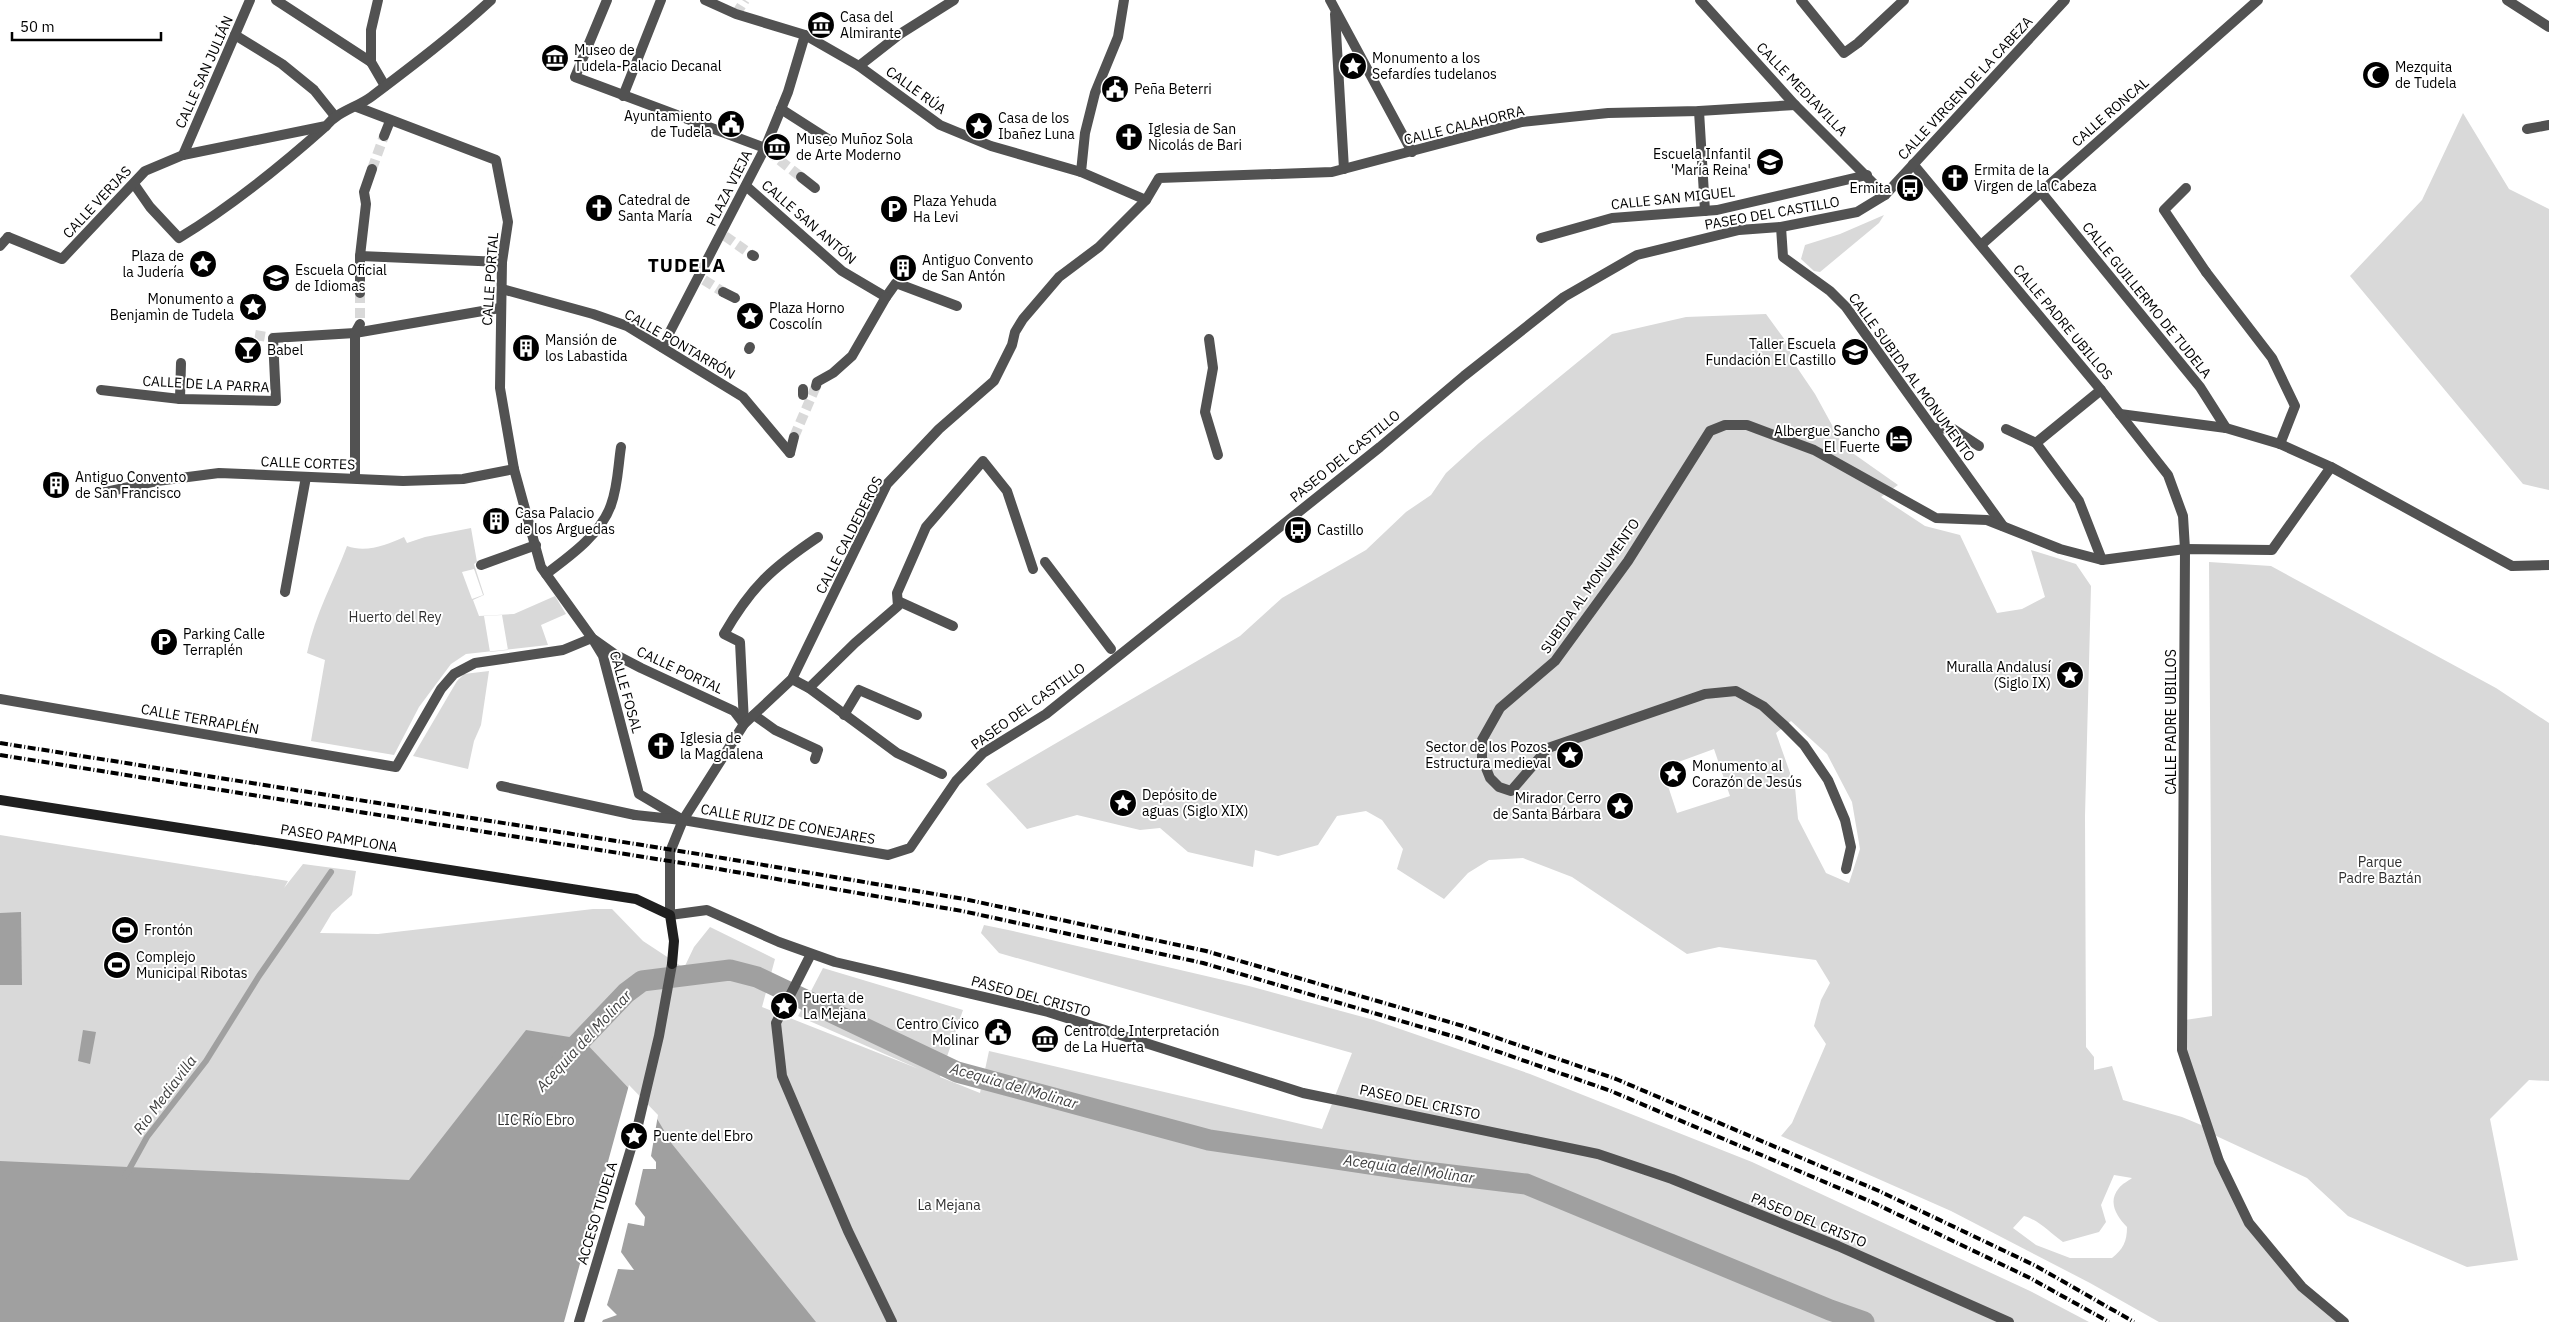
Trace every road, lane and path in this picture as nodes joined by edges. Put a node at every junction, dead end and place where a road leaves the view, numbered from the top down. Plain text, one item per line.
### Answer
1 (250, 0) edge
2 (276, 0) edge
3 (378, 0) edge
4 (492, 0) edge
5 (607, 0) edge
6 (661, 0) edge
7 (705, 0) edge
8 (954, 0) edge
9 (1124, 0) edge
10 (1330, 0) edge
11 (1700, 0) edge
12 (1801, 0) edge
13 (1904, 0) edge
14 (2065, 0) edge
15 (2258, 0) edge
16 (2507, 0) edge
17 (1335, 10) junction
18 (2549, 27) edge
19 (235, 35) junction
20 (805, 35) junction
21 (371, 62) junction
22 (859, 66) junction
23 (385, 86) junction
24 (623, 96) junction
25 (1795, 105) junction
26 (357, 106) junction
27 (781, 109) junction
28 (1699, 111) junction
29 (334, 116) junction
30 (390, 121) junction
31 (2549, 125) edge
32 (326, 126) junction
33 (2527, 129) dead end
34 (384, 136) tunnel mouth
35 (831, 142) dead end
36 (766, 150) junction
37 (1412, 152) junction
38 (183, 155) junction
39 (1913, 164) junction
40 (372, 169) tunnel mouth
41 (1344, 169) junction
42 (1081, 172) junction
43 (1867, 175) junction
44 (1172, 176) joint
45 (801, 177) tunnel mouth
46 (134, 184) junction
47 (746, 186) junction
48 (816, 188) dead end
49 (2186, 188) dead end
50 (2041, 192) junction
51 (1885, 195) junction
52 (1146, 200) junction
53 (1705, 211) junction
54 (1781, 227) junction
55 (1541, 238) dead end
56 (1981, 244) junction
57 (0, 246) edge
58 (360, 256) junction
59 (502, 262) junction
60 (502, 289) junction
61 (724, 292) tunnel mouth
62 (360, 293) tunnel mouth
63 (735, 298) dead end
64 (886, 298) junction
65 (957, 306) dead end
66 (500, 308) junction
67 (357, 329) junction
68 (1209, 339) dead end
69 (662, 348) junction
70 (181, 363) dead end
71 (816, 386) tunnel mouth
72 (101, 390) dead end
73 (2101, 390) junction
74 (180, 399) junction
75 (2120, 414) junction
76 (1933, 428) junction
77 (2006, 428) dead end
78 (2226, 428) junction
79 (794, 437) tunnel mouth
80 (2036, 443) junction
81 (2280, 444) junction
82 (1979, 446) dead end
83 (621, 447) dead end
84 (1218, 455) dead end
85 (2331, 467) junction
86 (514, 469) junction
87 (306, 477) junction
88 (355, 478) junction
89 (101, 493) dead end
90 (2004, 527) junction
91 (818, 538) dead end
92 (536, 545) junction
93 (2185, 549) junction
94 (2102, 560) junction
95 (1045, 562) dead end
96 (480, 565) dead end
97 (2549, 565) edge
98 (1032, 569) dead end
99 (546, 574) junction
100 (285, 592) dead end
101 (898, 601) junction
102 (953, 626) dead end
103 (592, 638) junction
104 (1111, 649) dead end
105 (792, 679) junction
106 (809, 688) junction
107 (0, 699) edge
108 (754, 715) junction
109 (844, 715) junction
110 (916, 715) dead end
111 (744, 724) junction
112 (815, 758) dead end
113 (942, 774) dead end
114 (501, 786) dead end
115 (0, 800) edge
116 (683, 820) junction
117 (888, 855) joint
118 (1846, 869) dead end
119 (670, 915) junction
120 (810, 954) junction
121 (672, 964) joint
122 (579, 1322) edge
123 (892, 1322) edge
124 (2009, 1322) edge
125 (2344, 1322) edge

1 - 19 street, CALLE SAN JULIÁN
2 - 21 street
3 - 21 street
4 - 23 street
5 - 24 street, PLAZA VIEJA
6 - 24 street
7 - 20 street, CALLE RÚA
8 - 22 street
9 - 42 street
10 - 17 street
11 - 25 street, CALLE MEDIAVILLA
12 - 13 street
14 - 39 street, CALLE VIRGEN DE LA CABEZA
15 - 50 street, CALLE RONCAL
16 - 18 street
17 - 37 street
17 - 41 street
19 - 29 street
19 - 38 street, CALLE SAN JULIÁN
20 - 22 street, CALLE RÚA
20 - 27 street
21 - 23 street
22 - 42 street, CALLE RÚA
23 - 26 street
24 - 36 street, PLAZA VIEJA
25 - 28 street, CALLE CALAHORRA
25 - 43 street, CALLE MEDIAVILLA
26 - 29 street
26 - 30 street, CALLE PORTAL
27 - 35 street
27 - 36 street
28 - 37 street, CALLE CALAHORRA
28 - 53 street
29 - 32 street
30 - 34 street
30 - 59 street, CALLE PORTAL
31 - 33 street
32 - 38 street, CALLE VERJAS
32 - 46 street
36 - 47 street, PLAZA VIEJA
37 - 41 street, CALLE CALAHORRA
38 - 46 street, CALLE VERJAS
39 - 51 street, CALLE VIRGEN DE LA CABEZA
39 - 56 street, CALLE PADRE UBILLOS
40 - 58 street
41 - 44 street, CALLE CALAHORRA
42 - 52 street, CALLE RÚA
43 - 51 street, CALLE MEDIAVILLA
43 - 53 street, CALLE SAN MIGUEL
44 - 52 street, CALLE CALDEDEROS
45 - 48 street
46 - 57 street, CALLE VERJAS
47 - 64 street, CALLE SAN ANTÓN
47 - 69 street, PLAZA VIEJA
49 - 81 street
50 - 56 street, CALLE RONCAL
50 - 78 street, CALLE GUILLERMO DE TUDELA
51 - 54 street, PASEO DEL CASTILLO
52 - 105 street, CALLE CALDEDEROS
53 - 55 street, CALLE SAN MIGUEL
54 - 76 street, CALLE SUBIDA AL MONUMENTO
54 - 117 street, PASEO DEL CASTILLO
56 - 73 street, CALLE PADRE UBILLOS
58 - 59 street
58 - 62 street
59 - 60 street, CALLE PORTAL
60 - 66 street, CALLE PORTAL
60 - 69 street, CALLE PONTARRÓN
61 - 63 street
64 - 65 street
64 - 71 street
66 - 67 street
66 - 86 street, CALLE PORTAL
67 - 74 street, CALLE DE LA PARRA
67 - 88 street
68 - 84 street
69 - 79 street, CALLE PONTARRÓN
70 - 74 street
72 - 74 street, CALLE DE LA PARRA
73 - 75 street, CALLE PADRE UBILLOS
73 - 80 street
75 - 78 street
75 - 93 street, CALLE PADRE UBILLOS
76 - 82 street
76 - 90 street, CALLE SUBIDA AL MONUMENTO
77 - 80 street
78 - 81 street
80 - 94 street
81 - 85 street
83 - 99 street
85 - 93 street
85 - 97 street
86 - 88 street, CALLE CORTES
86 - 92 street, CALLE PORTAL
87 - 88 street, CALLE CORTES
87 - 89 street, CALLE CORTES
87 - 100 street
90 - 94 street, SUBIDA AL MONUMENTO
90 - 118 street, SUBIDA AL MONUMENTO
91 - 111 street
92 - 96 street
92 - 99 street, CALLE PORTAL
93 - 94 street, SUBIDA AL MONUMENTO
93 - 125 street, CALLE PADRE UBILLOS
95 - 104 street
98 - 101 street
99 - 103 street, CALLE PORTAL
101 - 102 street
101 - 106 street
103 - 107 street, CALLE TERRAPLÉN
103 - 111 street, CALLE PORTAL
103 - 116 street, CALLE FOSAL
105 - 106 street
105 - 108 street, CALLE CALDEDEROS
106 - 109 street
108 - 111 street, CALLE CALDEDEROS
108 - 112 street
109 - 110 street
109 - 113 street
111 - 116 street, CALLE CALDEDEROS
114 - 116 street, CALLE RUIZ DE CONEJARES
115 - 119 main road, PASEO PAMPLONA
116 - 117 street, CALLE RUIZ DE CONEJARES
116 - 119 street, CALLE CALDEDEROS
119 - 120 street, PASEO DEL CRISTO
119 - 121 main road
120 - 123 street
120 - 124 street, PASEO DEL CRISTO
121 - 122 street, ACCESO TUDELA

